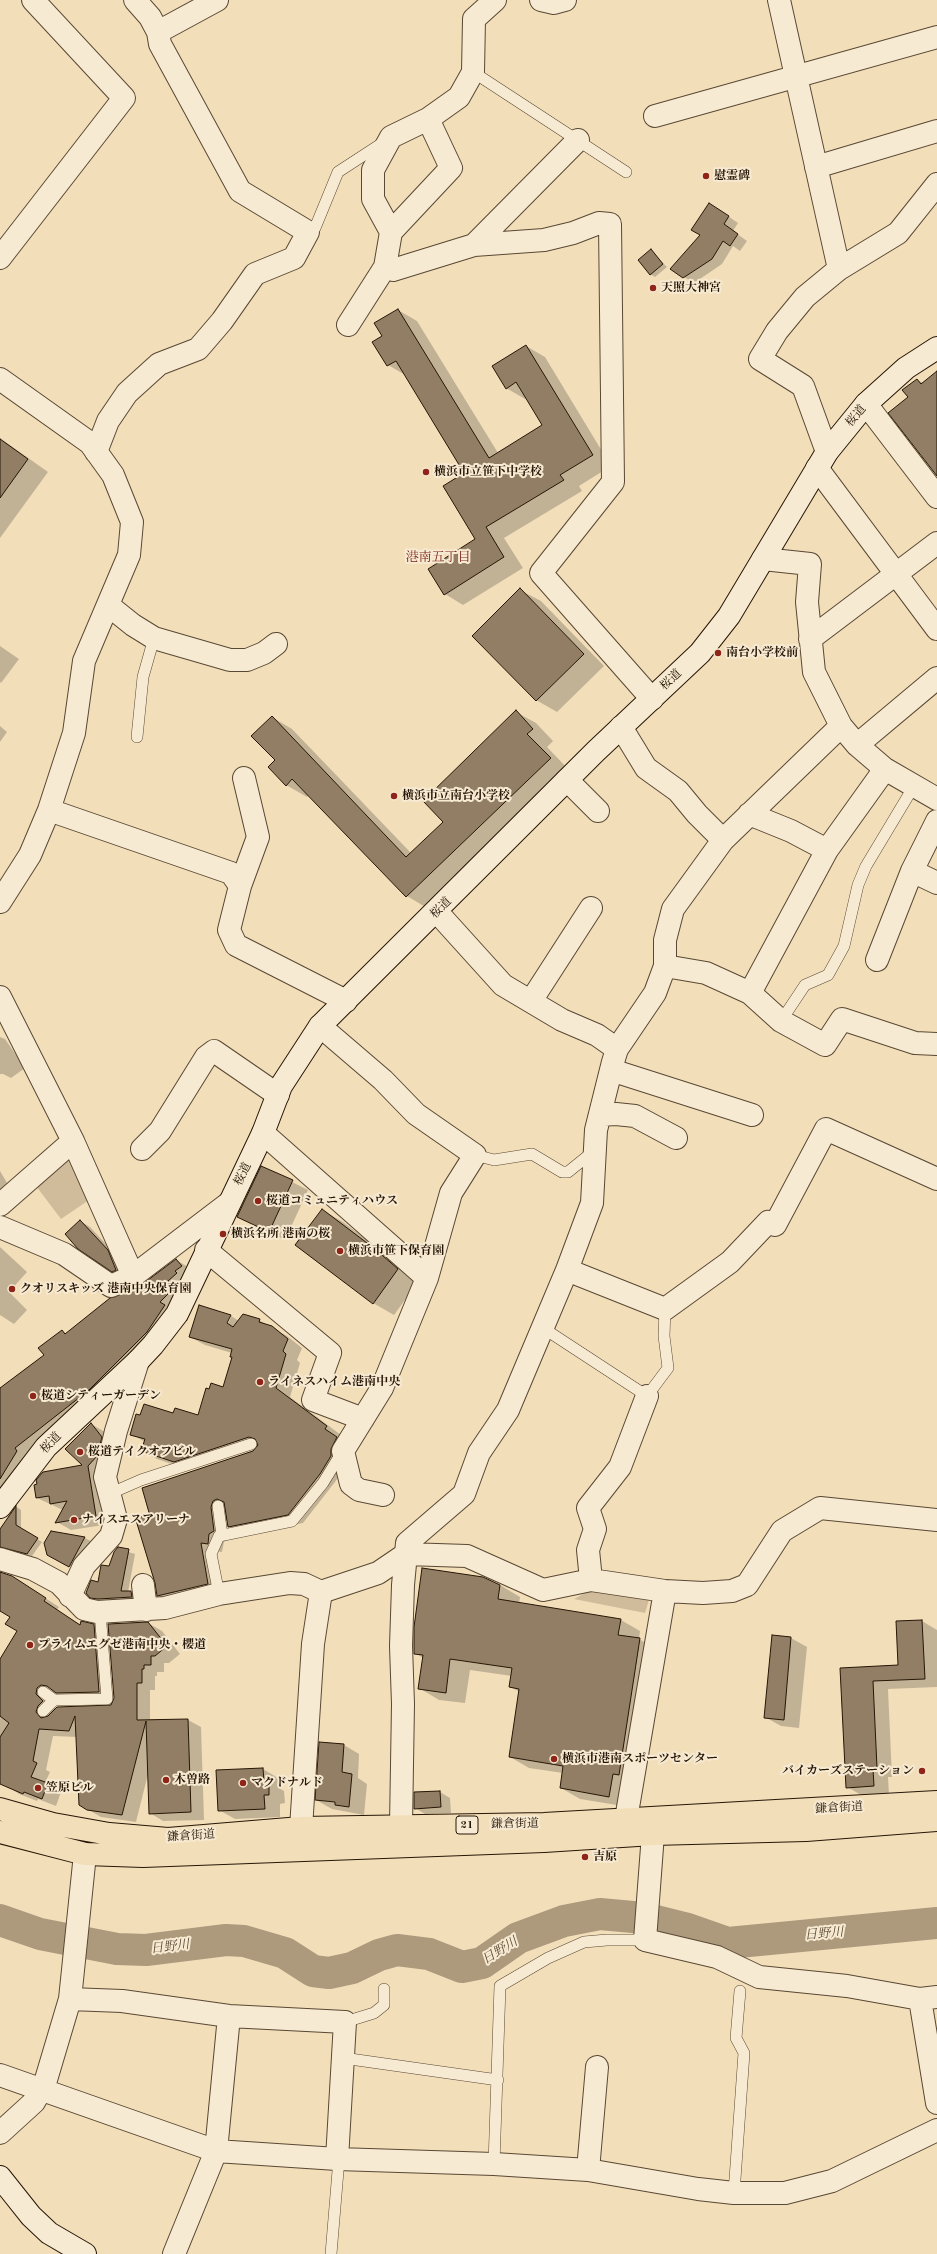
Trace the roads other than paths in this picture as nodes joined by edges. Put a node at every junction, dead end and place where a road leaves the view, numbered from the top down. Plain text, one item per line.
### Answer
1 (33, 0) edge
2 (135, 0) edge
3 (217, 0) edge
4 (495, 0) edge
5 (541, 0) edge
6 (565, 0) edge
7 (779, 0) edge
8 (158, 32) junction
9 (937, 37) edge
10 (473, 72) junction
11 (796, 76) junction
12 (655, 116) dead end
13 (428, 119) junction
14 (937, 132) edge
15 (391, 137) junction
16 (578, 140) junction
17 (816, 167) junction
18 (626, 172) dead end
19 (937, 184) edge
20 (308, 232) junction
21 (391, 232) junction
22 (474, 245) junction
23 (0, 258) edge
24 (385, 267) junction
25 (839, 269) junction
26 (348, 325) dead end
27 (937, 348) edge
28 (0, 379) edge
29 (866, 404) junction
30 (96, 452) junction
31 (822, 460) junction
32 (937, 497) edge
33 (937, 542) edge
34 (762, 559) junction
35 (896, 574) junction
36 (108, 605) junction
37 (937, 629) edge
38 (154, 638) junction
39 (810, 639) junction
40 (276, 644) dead end
41 (937, 678) edge
42 (652, 699) junction
43 (841, 726) junction
44 (621, 727) junction
45 (137, 737) dead end
46 (857, 744) junction
47 (885, 769) junction
48 (244, 778) dead end
49 (567, 780) junction
50 (914, 786) junction
51 (937, 799) edge
52 (49, 810) junction
53 (598, 811) dead end
54 (749, 814) junction
55 (937, 822) edge
56 (723, 840) junction
57 (827, 850) junction
58 (912, 871) junction
59 (937, 884) edge
60 (240, 886) junction
61 (0, 902) edge
62 (591, 908) dead end
63 (436, 912) junction
64 (877, 960) dead end
65 (665, 966) junction
66 (750, 993) junction
67 (0, 997) edge
68 (346, 1001) junction
69 (531, 1002) junction
70 (781, 1021) junction
71 (320, 1026) junction
72 (937, 1044) edge
73 (617, 1049) junction
74 (611, 1070) junction
75 (278, 1095) junction
76 (752, 1114) dead end
77 (600, 1115) junction
78 (263, 1133) junction
79 (676, 1138) dead end
80 (73, 1141) junction
81 (142, 1149) dead end
82 (596, 1150) junction
83 (476, 1155) junction
84 (937, 1179) edge
85 (229, 1203) junction
86 (0, 1205) edge
87 (0, 1227) edge
88 (206, 1250) junction
89 (567, 1270) junction
90 (133, 1276) junction
91 (427, 1278) junction
92 (665, 1309) junction
93 (543, 1328) junction
94 (138, 1361) junction
95 (647, 1396) junction
96 (363, 1419) junction
97 (251, 1444) dead end
98 (343, 1451) junction
99 (109, 1494) junction
100 (383, 1495) dead end
101 (218, 1506) dead end
102 (0, 1507) edge
103 (937, 1520) edge
104 (768, 1524) dead end
105 (222, 1535) junction
106 (406, 1554) junction
107 (0, 1559) edge
108 (591, 1580) junction
109 (142, 1585) dead end
110 (665, 1591) junction
111 (732, 1591) junction
112 (321, 1592) junction
113 (218, 1594) junction
114 (70, 1596) junction
115 (146, 1610) junction
116 (100, 1612) junction
117 (44, 1692) dead end
118 (54, 1700) junction
119 (43, 1711) dead end
120 (937, 1802) edge
121 (0, 1809) edge
122 (626, 1819) junction
123 (937, 1820) edge
124 (401, 1825) junction
125 (301, 1828) junction
126 (0, 1832) edge
127 (653, 1834) junction
128 (85, 1854) junction
129 (645, 1937) junction
130 (384, 1989) dead end
131 (740, 1991) dead end
132 (929, 1998) edge
133 (70, 1999) junction
134 (229, 2016) junction
135 (345, 2022) junction
136 (342, 2058) junction
137 (597, 2067) dead end
138 (0, 2075) edge
139 (498, 2080) junction
140 (42, 2090) junction
141 (937, 2103) edge
142 (937, 2130) edge
143 (0, 2133) edge
144 (216, 2151) junction
145 (338, 2159) junction
146 (494, 2164) junction
147 (588, 2170) junction
148 (0, 2177) edge
149 (734, 2193) junction
150 (84, 2254) edge
151 (174, 2254) edge
152 (331, 2254) edge

1 - 23 street
2 - 8 street
3 - 8 street
4 - 10 street
5 - 6 street
7 - 11 street
8 - 20 street
9 - 11 street
10 - 13 street
10 - 16 lane
11 - 12 street
11 - 17 street
13 - 15 street
13 - 21 street
14 - 17 street
15 - 20 lane
15 - 21 street
16 - 18 lane
16 - 22 street
17 - 25 street
19 - 25 street
20 - 30 street
21 - 24 street
22 - 24 street
22 - 42 street
24 - 26 street
25 - 31 street
27 - 29 street, 桜道
28 - 30 street
29 - 31 street, 桜道
29 - 32 street
30 - 36 street
31 - 34 street, 桜道
31 - 35 street
33 - 35 street
34 - 39 street
34 - 42 street, 桜道
35 - 37 street
35 - 39 street
36 - 38 street
36 - 52 street
38 - 40 street
38 - 45 lane
39 - 43 street
41 - 46 street
42 - 44 street, 桜道
43 - 46 street
43 - 54 street
44 - 49 street, 桜道
44 - 56 street
46 - 47 street
47 - 50 street
47 - 57 street
48 - 60 street
49 - 53 street
49 - 63 street, 桜道
50 - 51 street
50 - 70 lane
52 - 60 street
52 - 61 street
54 - 56 street
54 - 57 street
55 - 58 street
56 - 65 street
57 - 66 street
58 - 59 street
58 - 64 street
60 - 68 street
62 - 69 street
63 - 68 street, 桜道
63 - 69 street
65 - 66 street
65 - 73 street
66 - 70 street
67 - 80 street
68 - 71 street, 桜道
69 - 73 street
70 - 72 street
71 - 75 street, 桜道
71 - 83 street
73 - 74 street
74 - 76 street
74 - 77 street
75 - 78 street, 桜道
75 - 81 street
77 - 79 street
77 - 82 street
78 - 85 street, 桜道
78 - 91 street
80 - 86 street
80 - 90 street
82 - 83 lane
82 - 89 street
83 - 91 street
84 - 92 street
85 - 88 street, 桜道
85 - 90 street
87 - 90 street
88 - 94 street, 桜道
88 - 96 street
89 - 92 street
89 - 93 street
91 - 96 street
92 - 95 lane
93 - 95 lane
93 - 106 street
94 - 99 street
94 - 102 street, 桜道
95 - 108 street
96 - 98 street
97 - 99 lane
98 - 100 street
98 - 105 lane
99 - 114 street
101 - 105 lane
103 - 111 street
104 - 111 street
105 - 113 lane
106 - 108 street
106 - 112 street
106 - 124 street
107 - 114 street
108 - 110 street
109 - 115 street
110 - 111 street
110 - 122 street
112 - 113 street
112 - 125 street
113 - 115 street
114 - 116 street
115 - 116 street
116 - 118 lane
117 - 118 lane
118 - 119 lane
120 - 122 main road, 鎌倉街道 / 21
121 - 125 main road, 鎌倉街道 / 21
122 - 124 main road, 鎌倉街道 / 21
123 - 127 main road, 鎌倉街道 / 21
124 - 125 main road, 鎌倉街道 / 21
126 - 128 main road, 鎌倉街道 / 21
127 - 128 main road, 鎌倉街道 / 21
127 - 129 street
128 - 133 street
129 - 132 street
129 - 139 lane
130 - 135 lane
131 - 149 lane
132 - 141 street
133 - 134 street
133 - 140 street
134 - 135 street
134 - 144 street
135 - 136 street
136 - 139 lane
136 - 145 street
137 - 147 street
138 - 140 street
139 - 146 lane
140 - 143 street
140 - 144 street
142 - 149 street
144 - 145 street
144 - 151 street
145 - 146 street
145 - 152 lane
146 - 147 street
147 - 149 street
148 - 150 street

